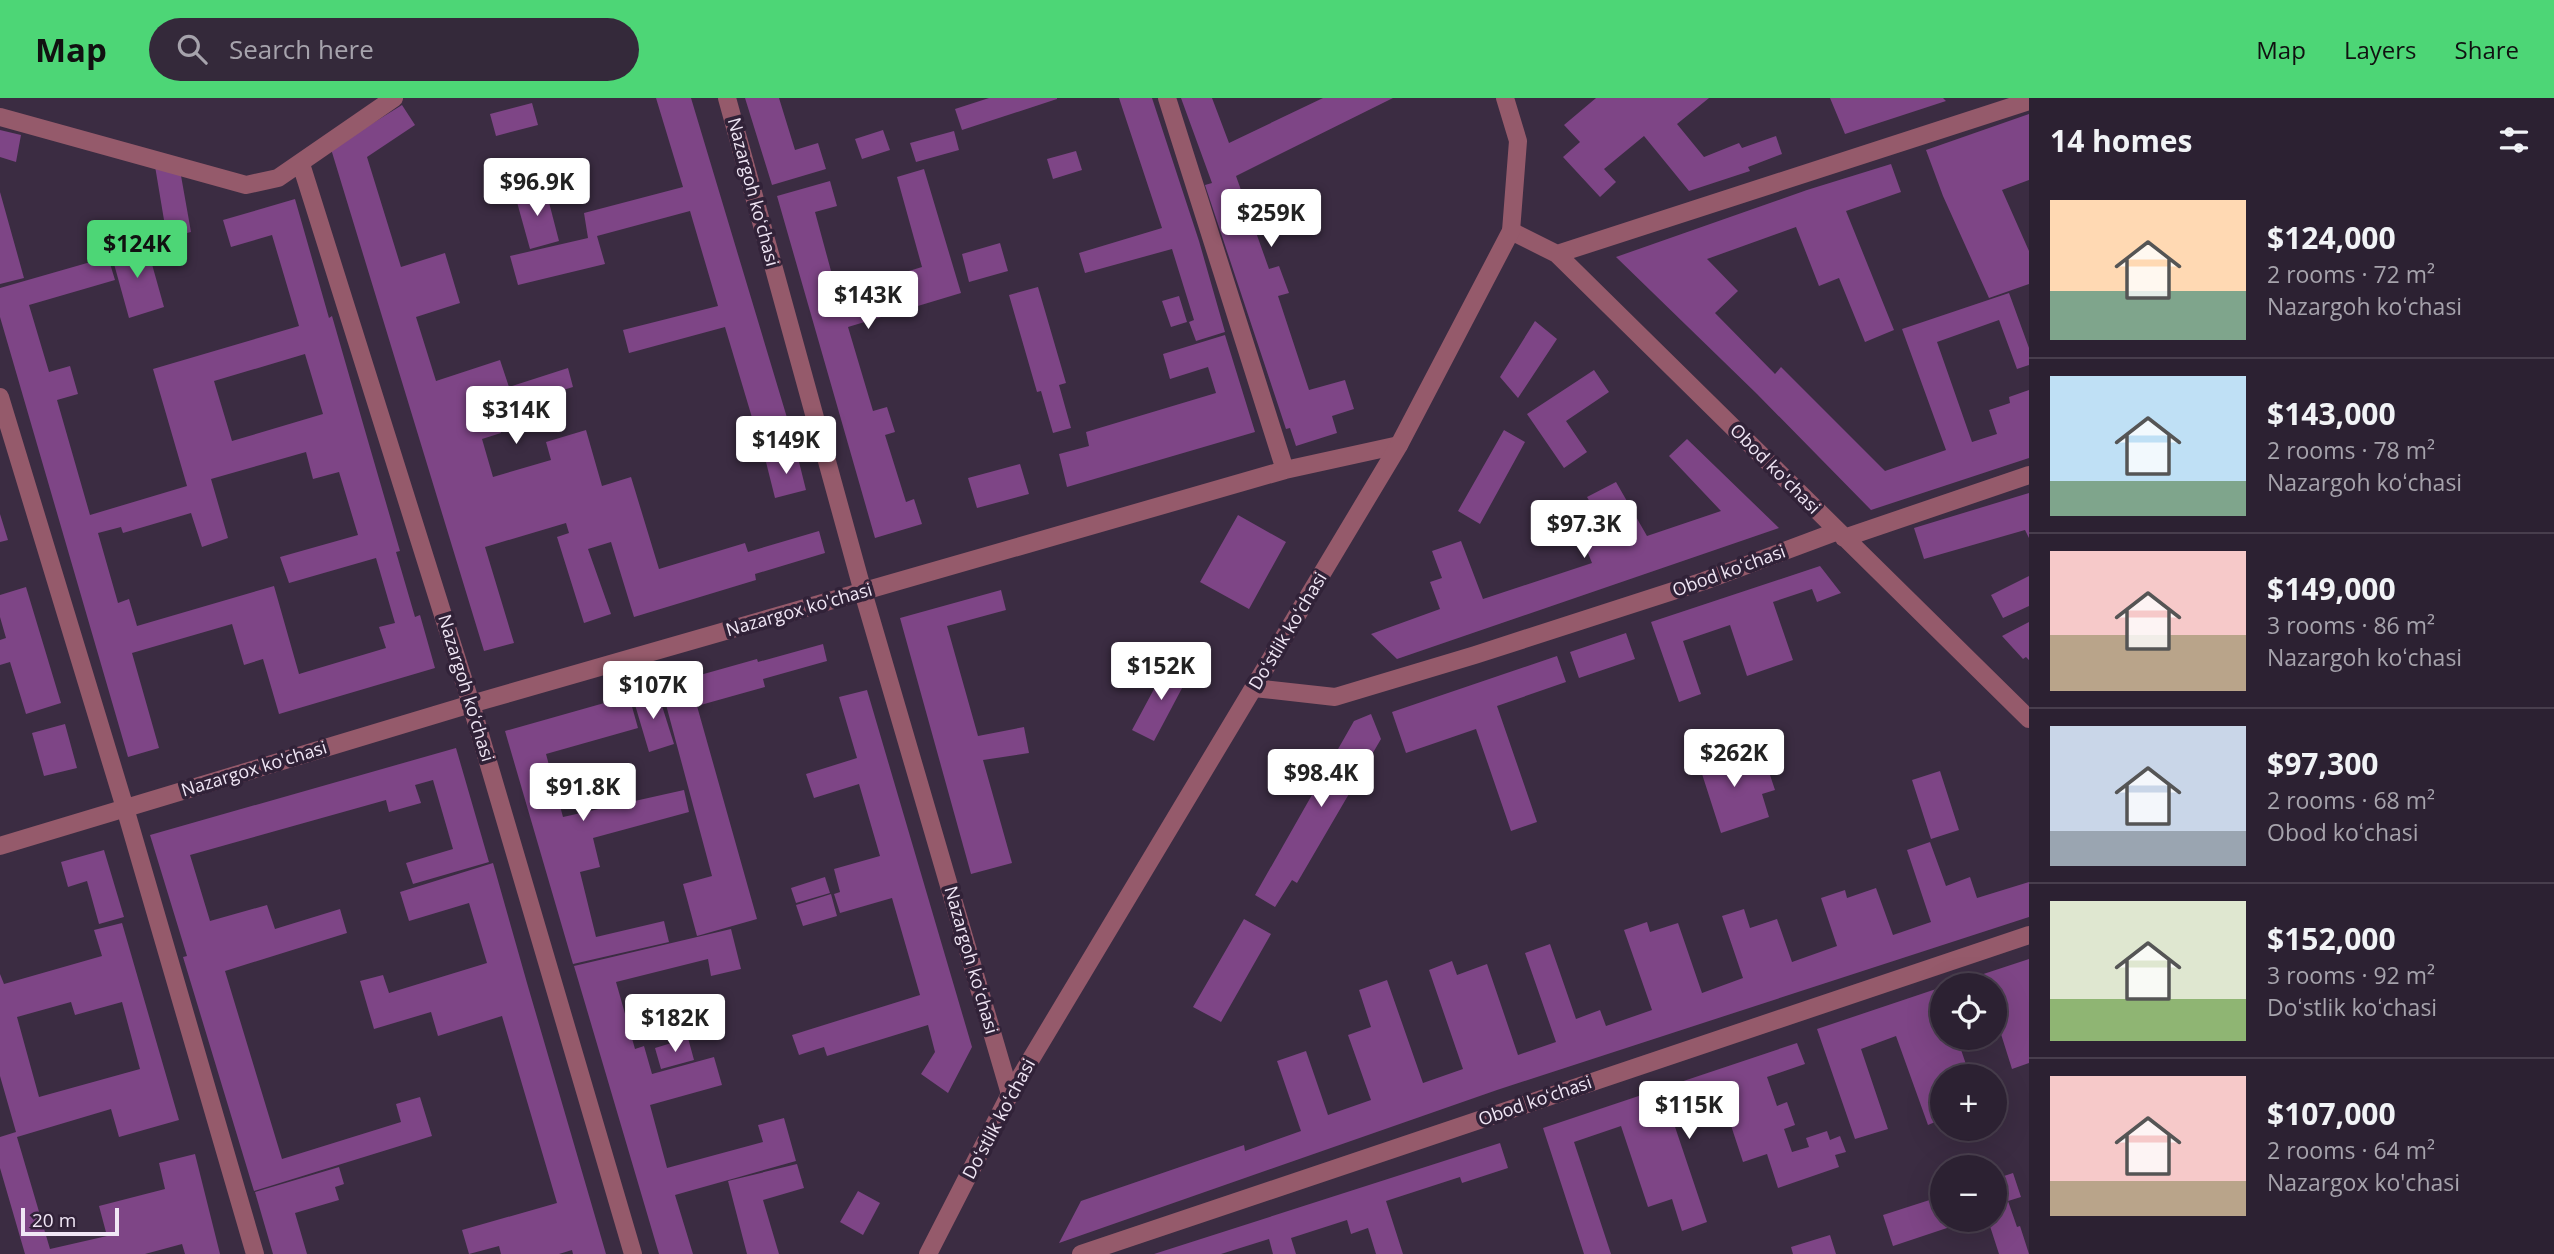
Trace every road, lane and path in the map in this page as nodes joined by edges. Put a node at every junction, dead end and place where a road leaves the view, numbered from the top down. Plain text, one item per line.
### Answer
1 (394, 98) edge
2 (726, 98) edge
3 (1167, 98) edge
4 (1505, 98) edge
5 (2029, 102) edge
6 (0, 117) edge
7 (302, 164) junction
8 (1511, 231) junction
9 (1557, 254) junction
10 (0, 397) edge
11 (1399, 445) junction
12 (1285, 470) junction
13 (2029, 475) edge
14 (1841, 534) junction
15 (863, 592) junction
16 (1254, 688) junction
17 (471, 704) junction
18 (2029, 719) edge
19 (125, 808) junction
20 (0, 846) edge
21 (2029, 935) edge
22 (1010, 1094) junction
23 (255, 1254) edge
24 (633, 1254) edge
25 (928, 1254) edge
26 (1081, 1254) edge

1 - 7 street
2 - 15 street, Nazargoh koʻchasi
3 - 12 street
4 - 8 street, Doʻstlik koʻchasi
5 - 9 street
6 - 7 street
7 - 17 street, Nazargoh koʻchasi
8 - 9 street, Obod ko'chasi
8 - 11 street, Doʻstlik koʻchasi
9 - 14 street, Obod ko'chasi
10 - 19 street
11 - 12 street, Nazargox ko'chasi
11 - 16 street, Doʻstlik koʻchasi
12 - 15 street, Nazargox ko'chasi
13 - 14 street, Obod koʻchasi
14 - 16 street, Obod koʻchasi
14 - 18 street, Obod ko'chasi
15 - 17 street, Nazargox ko'chasi
15 - 22 street, Nazargoh koʻchasi
16 - 22 street, Doʻstlik koʻchasi
17 - 19 street, Nazargox ko'chasi
17 - 24 street, Nazargoh koʻchasi
19 - 20 street, Nazargox ko'chasi
19 - 23 street
21 - 26 street, Obod koʻchasi
22 - 25 street, Doʻstlik koʻchasi

